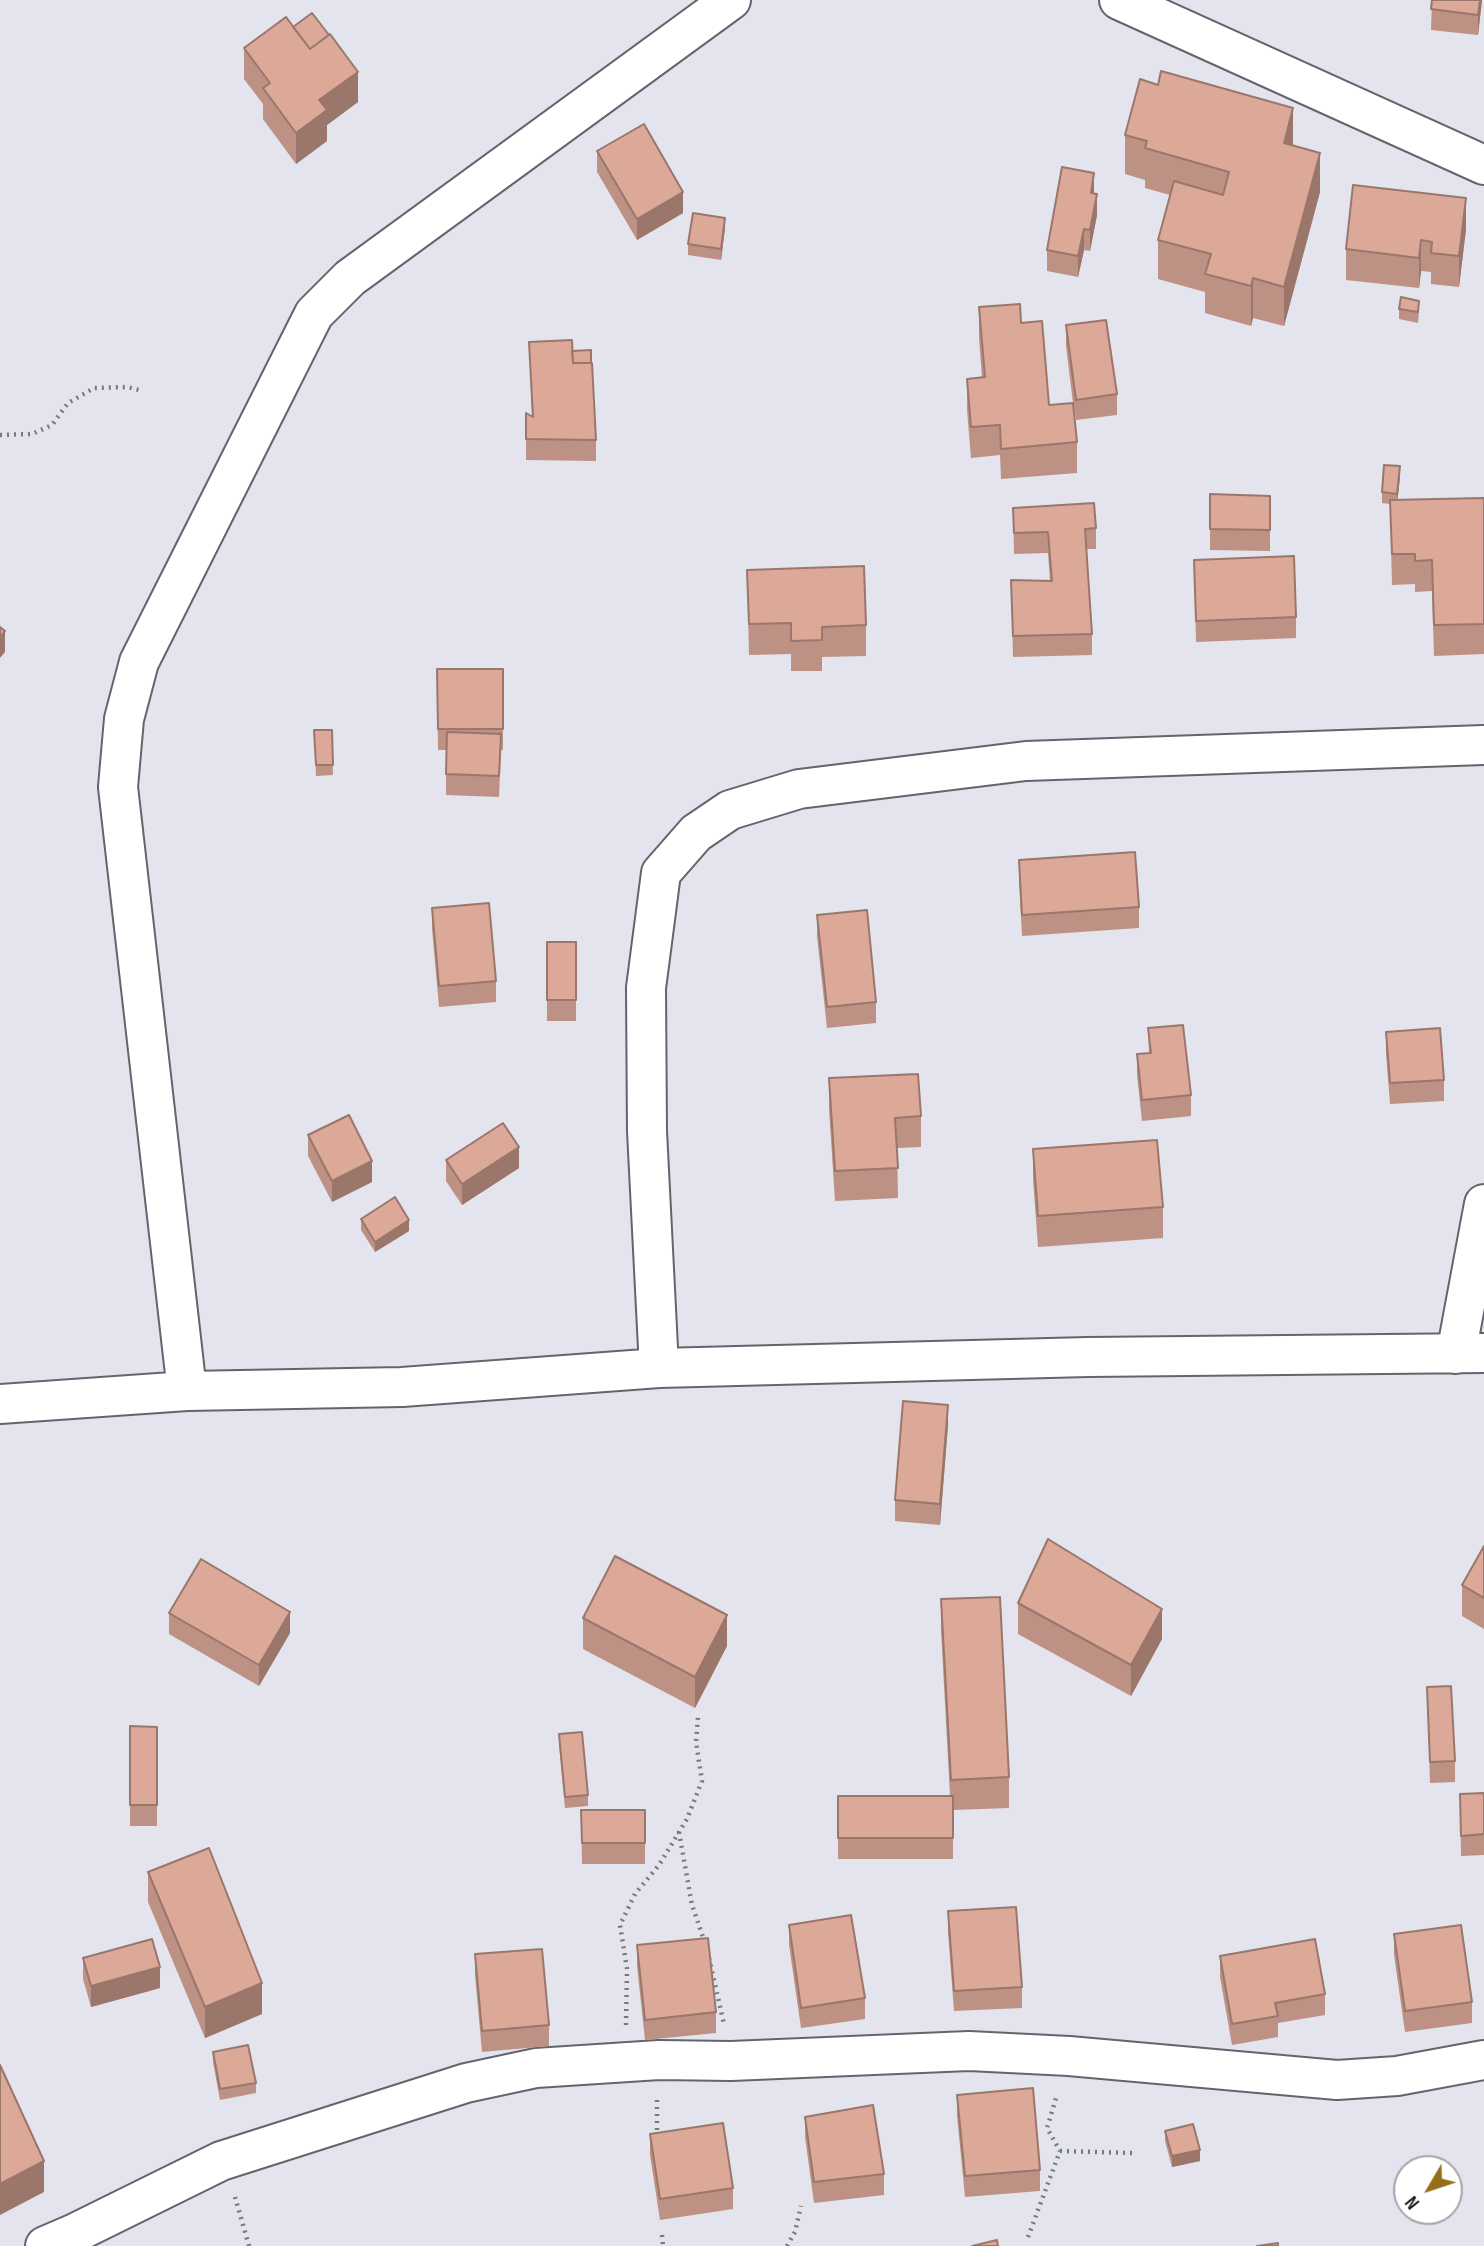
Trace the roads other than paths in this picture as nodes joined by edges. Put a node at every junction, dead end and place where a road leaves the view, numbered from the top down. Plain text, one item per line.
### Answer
1 (1119, 0) edge
2 (719, 3) edge
3 (1484, 165) edge
4 (1484, 745) edge
5 (1484, 1204) edge
6 (1470, 1354) edge
7 (659, 1368) junction
8 (187, 1391) junction
9 (0, 1404) edge
10 (1484, 2060) edge
11 (45, 2246) edge

1 - 3 street
2 - 8 street
4 - 7 street
5 - 6 street
6 - 7 street
7 - 8 street
8 - 9 street
10 - 11 street

